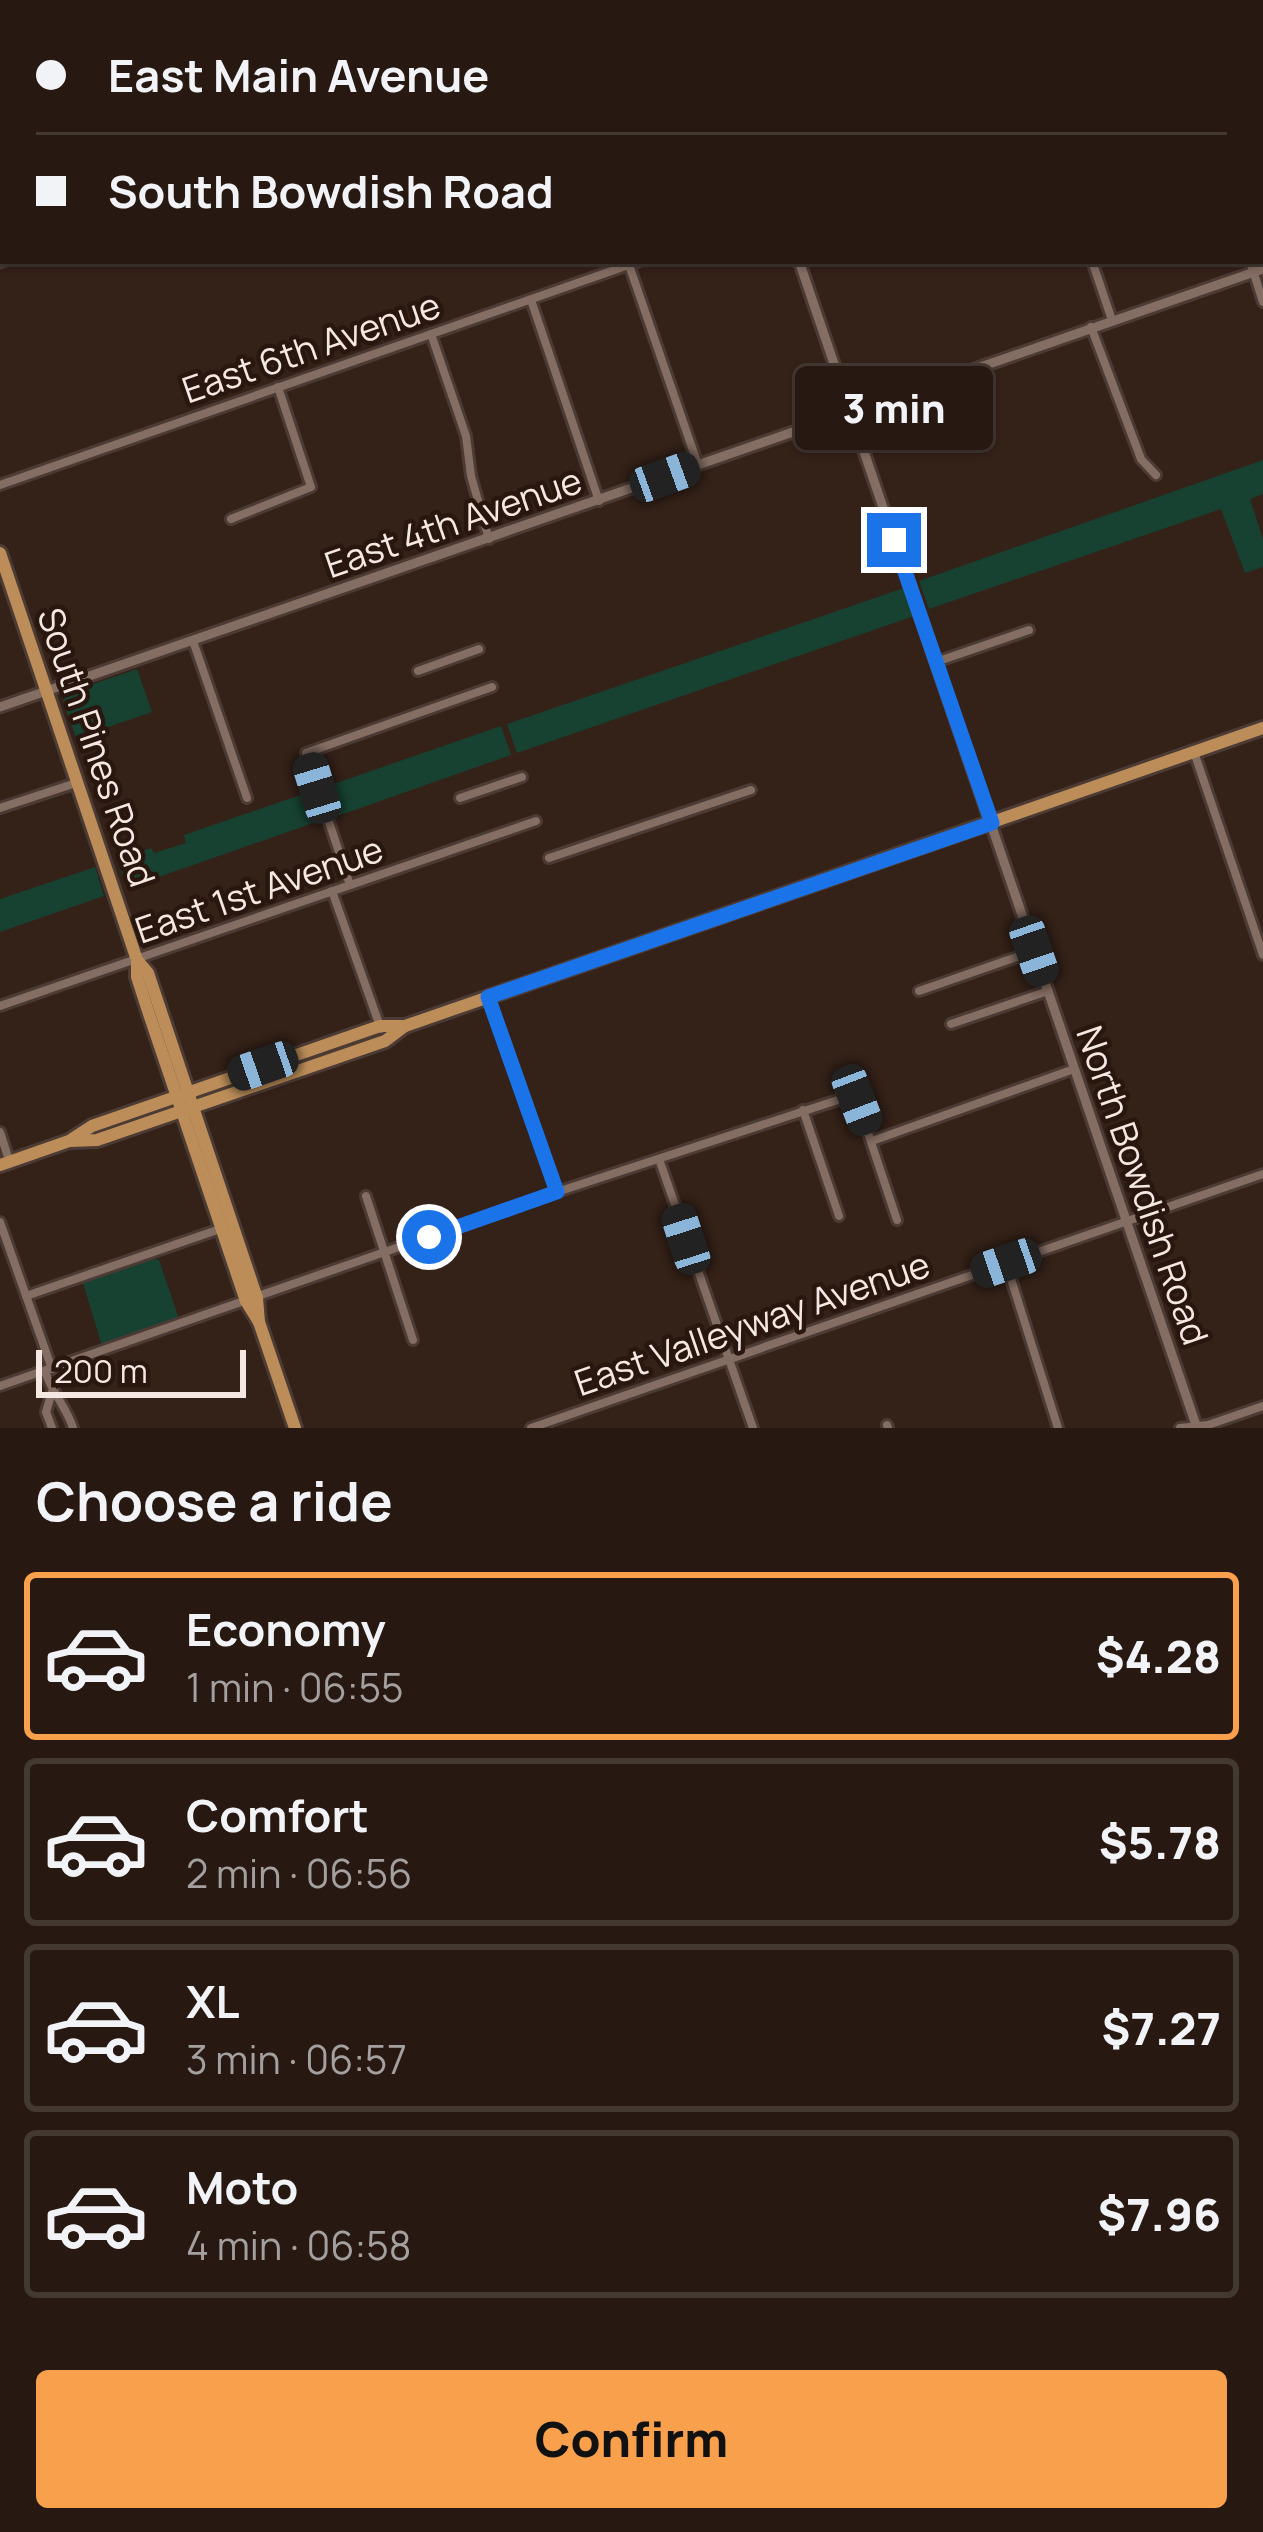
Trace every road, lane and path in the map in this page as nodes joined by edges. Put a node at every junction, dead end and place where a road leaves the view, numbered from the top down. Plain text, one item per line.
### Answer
1 (632, 264) edge
2 (635, 264) edge
3 (800, 264) edge
4 (1093, 264) edge
5 (1256, 267) edge
6 (531, 300) junction
7 (1263, 302) edge
8 (1112, 320) junction
9 (1091, 327) junction
10 (431, 334) junction
11 (278, 387) junction
12 (850, 412) junction
13 (698, 465) junction
14 (1156, 475) dead end
15 (0, 485) edge
16 (599, 501) junction
17 (231, 519) dead end
18 (489, 538) junction
19 (0, 553) edge
20 (1029, 630) dead end
21 (193, 640) junction
22 (478, 649) dead end
23 (936, 662) junction
24 (418, 670) dead end
25 (492, 687) dead end
26 (46, 691) junction
27 (0, 707) edge
28 (1263, 728) edge
29 (1194, 752) junction
30 (522, 777) dead end
31 (77, 782) junction
32 (751, 790) dead end
33 (247, 798) dead end
34 (460, 798) dead end
35 (0, 808) edge
36 (536, 820) dead end
37 (992, 823) junction
38 (549, 858) dead end
39 (350, 885) junction
40 (332, 891) junction
41 (1034, 951) junction
42 (1262, 951) edge
43 (137, 960) junction
44 (920, 991) dead end
45 (1048, 992) junction
46 (488, 997) junction
47 (0, 1006) edge
48 (951, 1024) dead end
49 (380, 1026) junction
50 (405, 1026) junction
51 (385, 1041) junction
52 (1074, 1069) junction
53 (182, 1094) junction
54 (187, 1110) junction
55 (803, 1110) junction
56 (0, 1132) edge
57 (69, 1141) junction
58 (872, 1141) junction
59 (659, 1159) junction
60 (5, 1163) edge
61 (1263, 1174) edge
62 (557, 1192) junction
63 (366, 1196) dead end
64 (839, 1216) dead end
65 (897, 1220) dead end
66 (1126, 1221) junction
67 (0, 1222) edge
68 (222, 1229) junction
69 (384, 1252) junction
70 (1006, 1263) junction
71 (26, 1296) junction
72 (251, 1300) junction
73 (413, 1340) dead end
74 (727, 1360) junction
75 (48, 1370) junction
76 (0, 1386) edge
77 (52, 1392) junction
78 (1263, 1406) edge
79 (1197, 1427) edge
80 (52, 1428) edge
81 (73, 1428) edge
82 (295, 1428) edge
83 (531, 1428) edge
84 (753, 1428) edge
85 (1058, 1428) edge
86 (1180, 1428) edge

1 - 6 street, East 6th Avenue
2 - 13 street
3 - 12 street, North Bowdish Road
4 - 8 street
5 - 7 street
5 - 8 street, East 4th Avenue
6 - 10 street, East 6th Avenue
6 - 16 street
8 - 9 street, East 4th Avenue
9 - 12 street, East 4th Avenue
9 - 14 street
10 - 11 street, East 6th Avenue
10 - 18 street
11 - 15 street, East 6th Avenue
11 - 17 street
12 - 13 street, East 4th Avenue
12 - 23 street, North Bowdish Road
13 - 16 street, East 4th Avenue
16 - 18 street, East 4th Avenue
18 - 21 street, East 4th Avenue
19 - 26 main road, South Pines Road
20 - 23 street
21 - 26 street, East 4th Avenue
21 - 33 street
22 - 24 street
23 - 37 street, North Bowdish Road
25 - 39 street
26 - 27 street, East 4th Avenue
26 - 31 main road, South Pines Road
28 - 29 main road
29 - 37 main road
29 - 42 street
30 - 34 street
31 - 35 street
31 - 43 main road, South Pines Road
32 - 38 street
36 - 39 street, East 1st Avenue
37 - 41 street, North Bowdish Road
37 - 46 main road
39 - 40 street, East 1st Avenue
40 - 43 street, East 1st Avenue
40 - 49 street
41 - 44 street
41 - 45 street, North Bowdish Road
43 - 47 street, East 1st Avenue
43 - 53 main road, South Pines Road
45 - 48 street
45 - 52 street, North Bowdish Road
46 - 50 main road
46 - 62 street
49 - 50 main road
49 - 51 street
49 - 53 main road
50 - 51 main road
51 - 54 main road
52 - 58 street
52 - 66 street, North Bowdish Road
53 - 54 main road, South Pines Road
53 - 57 main road
54 - 57 main road
54 - 68 main road
54 - 72 main road
55 - 58 street
55 - 59 street
55 - 64 street
56 - 60 street
57 - 60 main road
58 - 65 street
59 - 62 street
59 - 74 street
61 - 66 street, East Valleyway Avenue
62 - 69 street
63 - 69 street
66 - 70 street, East Valleyway Avenue
66 - 79 street, North Bowdish Road
67 - 71 street
68 - 71 street
68 - 72 main road
69 - 72 street
69 - 73 street
70 - 74 street, East Valleyway Avenue
70 - 85 street
71 - 75 street
72 - 75 street
72 - 82 main road
74 - 83 street, East Valleyway Avenue
74 - 84 street
75 - 76 street
75 - 77 street
77 - 80 street
77 - 81 street
78 - 79 street
79 - 86 street

